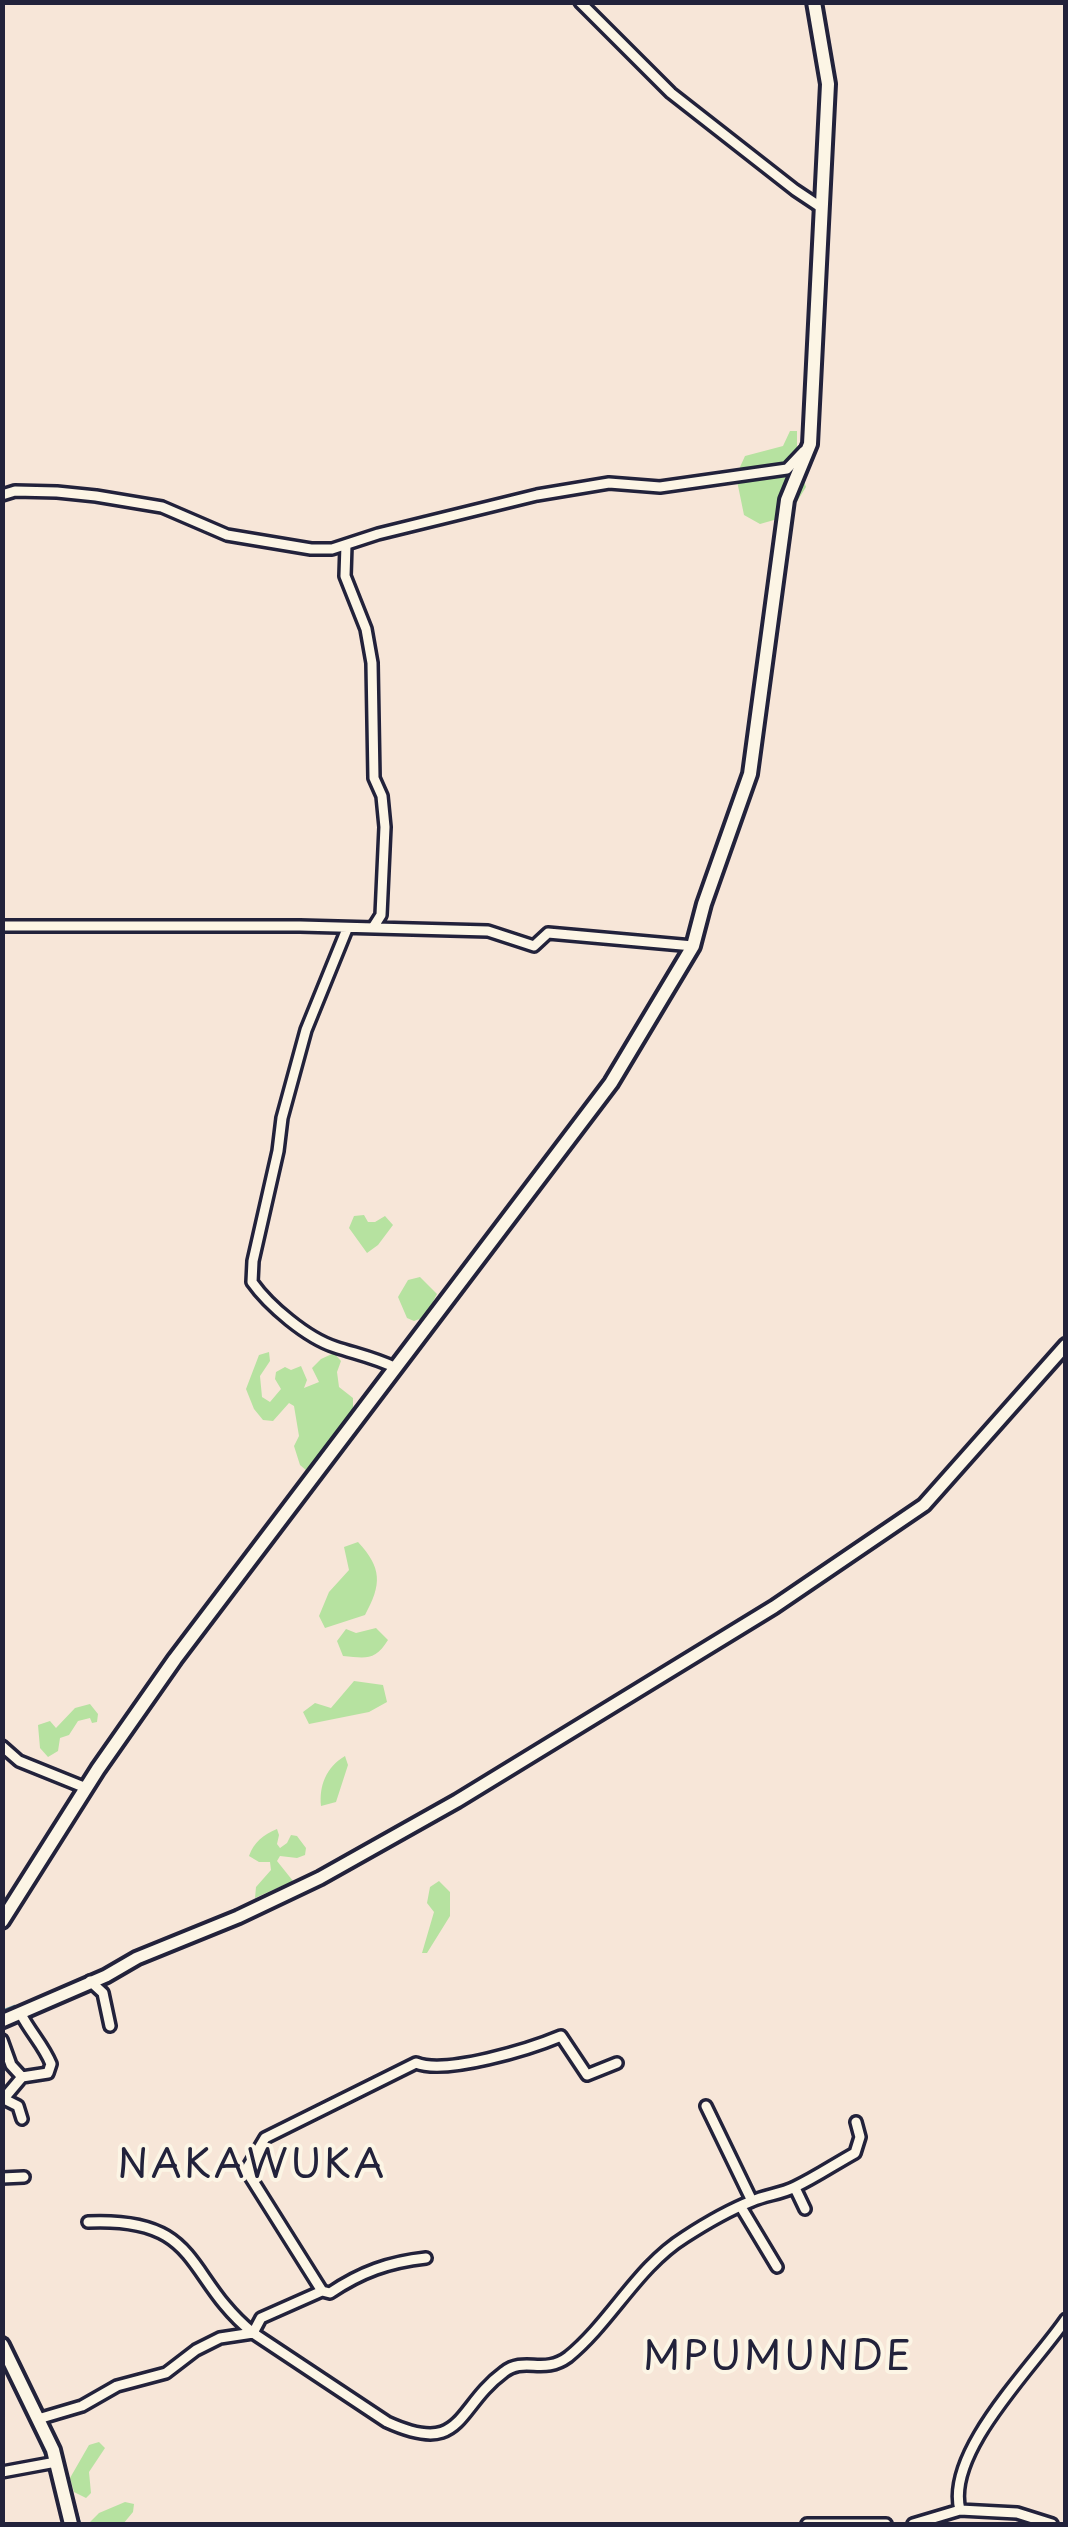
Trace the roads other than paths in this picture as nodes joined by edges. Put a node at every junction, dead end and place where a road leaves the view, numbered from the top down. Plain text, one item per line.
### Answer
1 (580, 2) edge
2 (814, 2) edge
3 (822, 208) junction
4 (810, 444) junction
5 (2, 495) edge
6 (346, 544) junction
7 (2, 926) edge
8 (374, 926) junction
9 (347, 930) junction
10 (693, 946) junction
11 (1066, 1346) edge
12 (396, 1368) junction
13 (2, 1746) edge
14 (86, 1788) junction
15 (2, 1921) edge
16 (90, 1980) junction
17 (22, 2014) junction
18 (2, 2021) edge
19 (110, 2026) dead end
20 (2, 2040) edge
21 (617, 2063) dead end
22 (22, 2077) junction
23 (706, 2106) dead end
24 (22, 2119) dead end
25 (856, 2122) dead end
26 (24, 2177) dead end
27 (2, 2178) edge
28 (794, 2188) junction
29 (752, 2200) junction
30 (741, 2207) junction
31 (805, 2210) dead end
32 (88, 2222) dead end
33 (426, 2258) dead end
34 (777, 2267) dead end
35 (322, 2292) junction
36 (1066, 2319) edge
37 (253, 2333) junction
38 (2, 2345) edge
39 (38, 2420) junction
40 (56, 2462) junction
41 (2, 2472) edge
42 (960, 2510) junction
43 (71, 2524) edge
44 (807, 2524) edge
45 (886, 2524) edge
46 (913, 2524) edge
47 (1052, 2524) edge

1 - 3 street
2 - 3 main road
3 - 4 main road
4 - 6 street
4 - 10 main road
5 - 6 street
6 - 8 street
7 - 9 street
8 - 9 street
8 - 10 street
9 - 12 street
10 - 12 main road
11 - 16 street
12 - 14 main road
13 - 14 street
14 - 15 main road
16 - 17 street
16 - 19 street
17 - 18 street
17 - 22 street
20 - 22 street
21 - 35 street
22 - 24 street
23 - 29 street
25 - 28 street
26 - 27 street
28 - 29 street
28 - 31 street
29 - 30 street
30 - 34 street
30 - 37 street
32 - 37 street
33 - 35 street
35 - 37 street
36 - 42 street
37 - 39 street
38 - 39 main road
39 - 40 main road
40 - 41 street
40 - 43 main road
42 - 46 street
42 - 47 street
44 - 45 street

